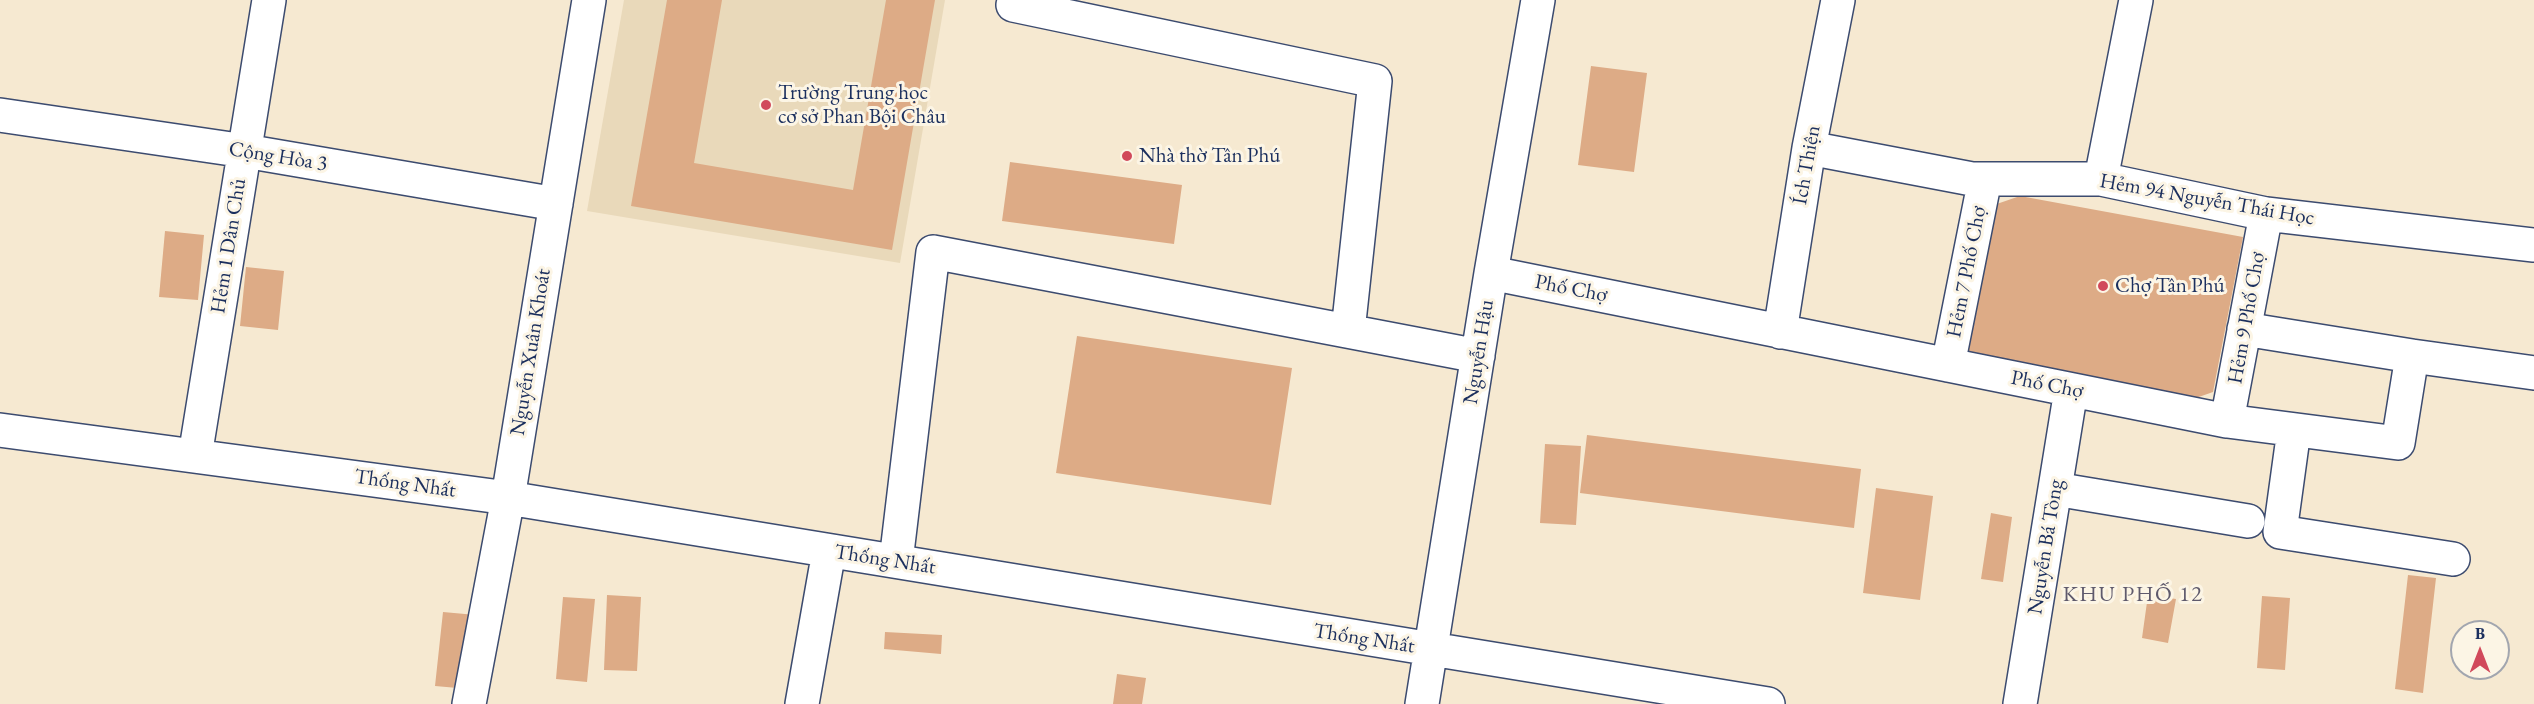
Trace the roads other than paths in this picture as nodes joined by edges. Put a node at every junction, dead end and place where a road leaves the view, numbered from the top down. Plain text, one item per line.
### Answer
1 (269, 0) edge
2 (589, 0) edge
3 (1538, 0) edge
4 (1838, 0) edge
5 (2136, 0) edge
6 (1013, 5) dead end
7 (0, 115) edge
8 (1809, 148) junction
9 (245, 151) junction
10 (1985, 179) junction
11 (2101, 179) junction
12 (556, 204) junction
13 (2266, 214) junction
14 (2534, 245) edge
15 (1491, 273) junction
16 (2244, 329) junction
17 (1348, 331) junction
18 (1780, 332) junction
19 (2412, 356) junction
20 (1478, 357) junction
21 (1948, 365) junction
22 (2534, 373) edge
23 (2071, 390) junction
24 (2228, 422) junction
25 (0, 430) edge
26 (2294, 430) junction
27 (195, 456) junction
28 (2055, 489) junction
29 (508, 498) junction
30 (2248, 521) dead end
31 (830, 551) junction
32 (2453, 559) dead end
33 (896, 561) junction
34 (1432, 650) junction
35 (1717, 700) edge
36 (469, 704) edge
37 (802, 704) edge
38 (1422, 704) edge
39 (1768, 704) edge
40 (2020, 704) edge

1 - 9 street, Hẻm 1 Dân Chủ
2 - 12 street, Nguyễn Xuân Khoát
3 - 15 street, Nguyễn Hậu
4 - 8 street, Ích Thiện
5 - 11 street
6 - 17 street
7 - 9 street, Cộng Hòa 3
8 - 10 street, Hẻm 94 Nguyễn Thái Học
8 - 18 street, Ích Thiện
9 - 12 street, Cộng Hòa 3
9 - 27 street, Hẻm 1 Dân Chủ
10 - 11 street, Hẻm 94 Nguyễn Thái Học
10 - 21 street, Hẻm 7 Phố Chợ
11 - 13 street, Hẻm 94 Nguyễn Thái Học
12 - 29 street, Nguyễn Xuân Khoát
13 - 14 street, Hẻm 94 Nguyễn Thái Học
13 - 16 street, Hẻm 9 Phố Chợ
15 - 18 street, Phố Chợ
15 - 20 street, Nguyễn Hậu
16 - 19 street
16 - 24 street, Hẻm 9 Phố Chợ
17 - 20 street
17 - 33 street
18 - 21 street, Phố Chợ
19 - 22 street
19 - 26 street, Phố Chợ
20 - 34 street, Nguyễn Hậu
21 - 23 street, Phố Chợ
23 - 24 street, Phố Chợ
23 - 28 street, Nguyễn Bá Tòng
24 - 26 street, Phố Chợ
25 - 27 street, Thống Nhất
26 - 32 street
27 - 29 street, Thống Nhất
28 - 30 street
28 - 40 street, Nguyễn Bá Tòng
29 - 31 street, Thống Nhất
29 - 36 street, Nguyễn Xuân Khoát
31 - 33 street, Thống Nhất
31 - 37 street
33 - 34 street, Thống Nhất
34 - 35 street, Thống Nhất
34 - 38 street, Nguyễn Hậu
35 - 39 street, Thống Nhất

